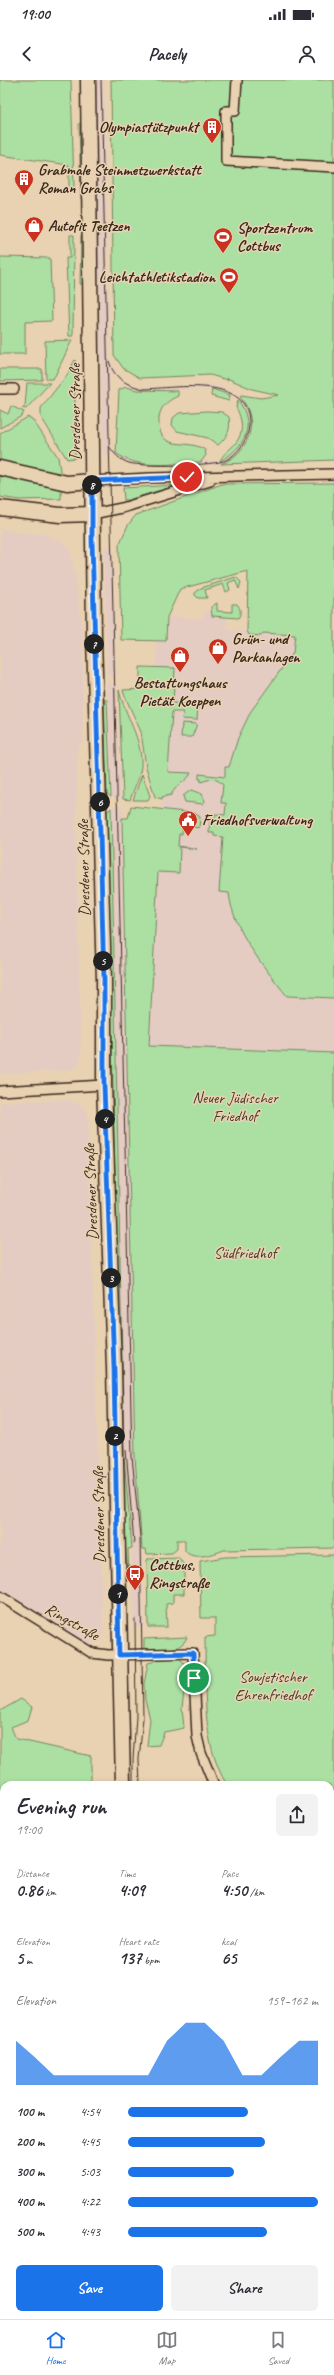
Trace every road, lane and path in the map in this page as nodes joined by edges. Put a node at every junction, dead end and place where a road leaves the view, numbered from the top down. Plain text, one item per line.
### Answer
1 (88, 80) edge
2 (236, 80) edge
3 (334, 167) edge
4 (0, 389) edge
5 (14, 389) dead end
6 (0, 468) edge
7 (334, 474) edge
8 (224, 477) junction
9 (92, 481) junction
10 (0, 508) edge
11 (92, 514) junction
12 (104, 1085) junction
13 (0, 1091) edge
14 (0, 1596) edge
15 (119, 1655) junction
16 (123, 1781) edge
17 (212, 1781) edge

1 - 9 main road, Dresdener Straße
2 - 3 street
4 - 5 street
6 - 9 main road
7 - 8 street
8 - 9 street
8 - 11 street
9 - 11 main road, Dresdener Straße
10 - 11 main road
11 - 12 main road, Dresdener Straße
12 - 13 street
12 - 15 main road, Dresdener Straße
14 - 15 street, Ringstraße
15 - 16 main road, Dresdener Straße
15 - 17 street, Ringstraße

